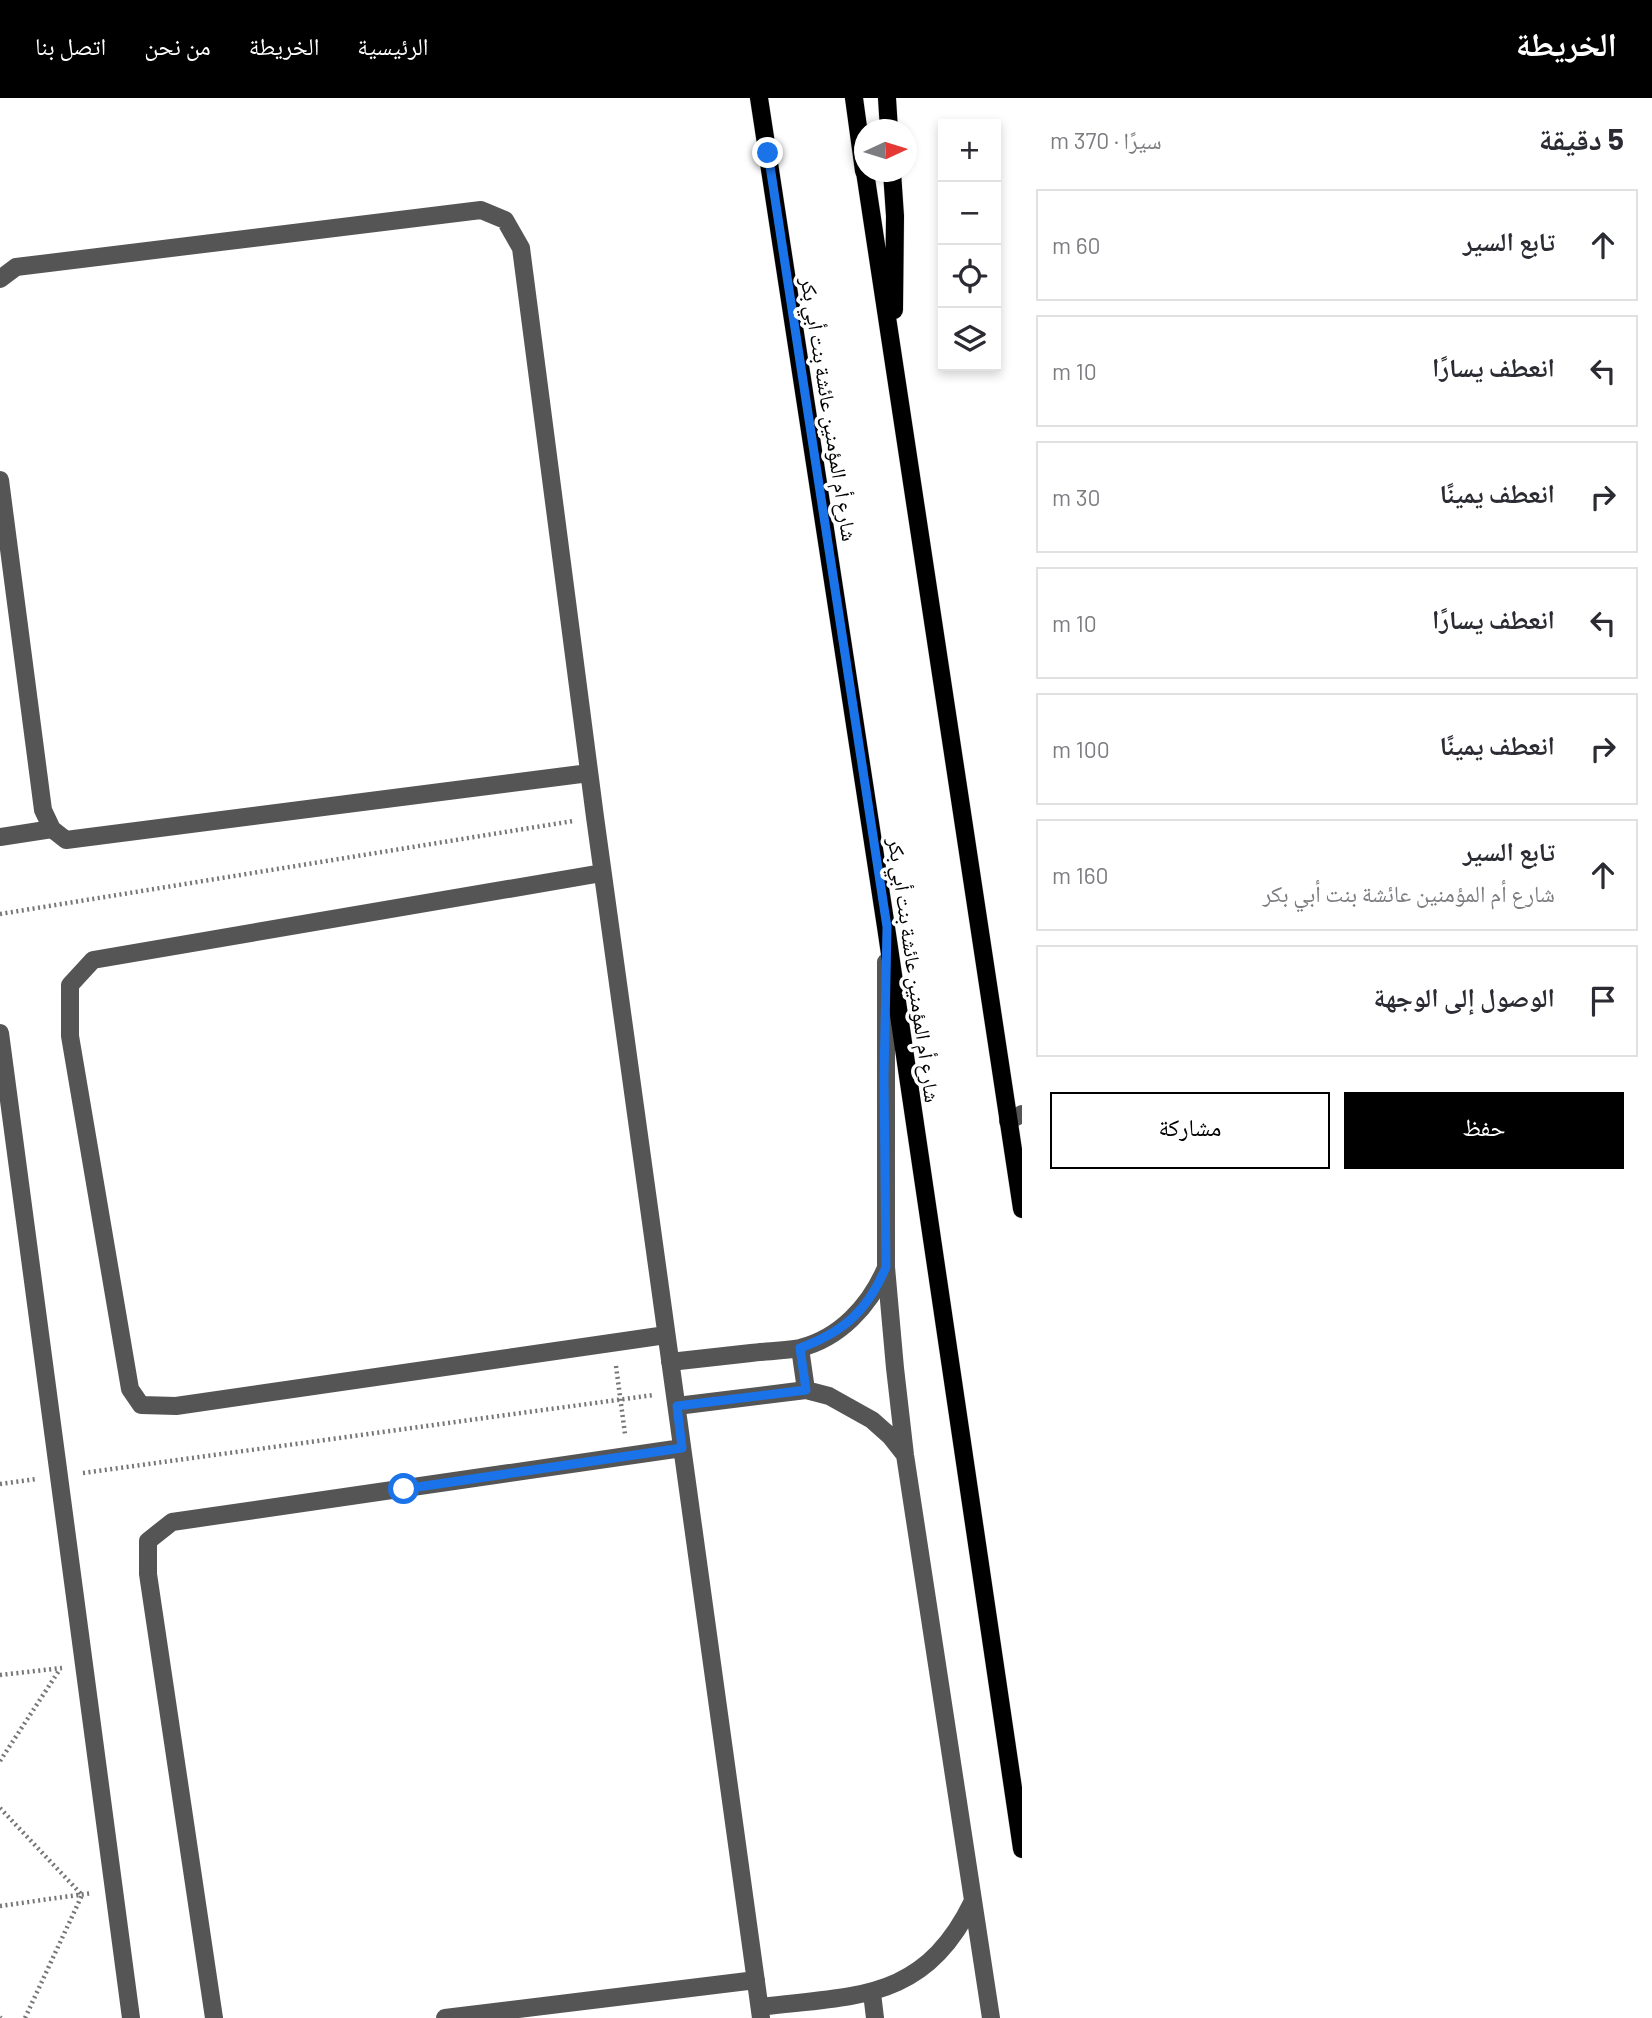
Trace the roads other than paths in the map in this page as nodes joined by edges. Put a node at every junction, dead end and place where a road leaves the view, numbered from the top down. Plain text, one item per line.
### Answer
1 (760, 98) edge
2 (854, 98) edge
3 (887, 98) edge
4 (857, 119) edge
5 (888, 119) edge
6 (866, 182) edge
7 (893, 182) edge
8 (0, 279) edge
9 (893, 366) junction
10 (0, 480) edge
11 (589, 773) junction
12 (51, 829) junction
13 (0, 837) edge
14 (602, 873) junction
15 (887, 927) junction
16 (0, 1033) edge
17 (1015, 1118) edge
18 (1022, 1209) edge
19 (886, 1267) junction
20 (667, 1335) junction
21 (800, 1348) junction
22 (670, 1362) junction
23 (806, 1390) junction
24 (676, 1399) junction
25 (682, 1448) junction
26 (905, 1455) junction
27 (1022, 1849) edge
28 (973, 1901) junction
29 (756, 1980) junction
30 (872, 1993) junction
31 (761, 2012) edge
32 (131, 2018) edge
33 (214, 2018) edge
34 (445, 2018) edge
35 (875, 2018) edge
36 (991, 2018) edge

1 - 15 main road, شارع أم المؤمنين عائشة بنت أبي بكر
2 - 4 main road
3 - 5 main road
6 - 9 main road
7 - 9 main road
8 - 11 lane
9 - 17 main road
10 - 12 lane
11 - 12 lane
11 - 14 lane
12 - 13 lane
14 - 20 lane
14 - 20 lane
15 - 19 lane
15 - 27 main road, شارع أم المؤمنين عائشة بنت أبي بكر
16 - 32 lane
17 - 18 main road
19 - 21 lane
19 - 26 lane
20 - 22 lane
21 - 22 lane
21 - 23 lane
22 - 24 lane
23 - 24 lane
23 - 26 lane
24 - 25 lane
25 - 29 lane
25 - 33 lane
26 - 28 lane
28 - 30 lane
28 - 36 lane
29 - 31 lane
29 - 34 lane
30 - 31 lane
30 - 35 lane

